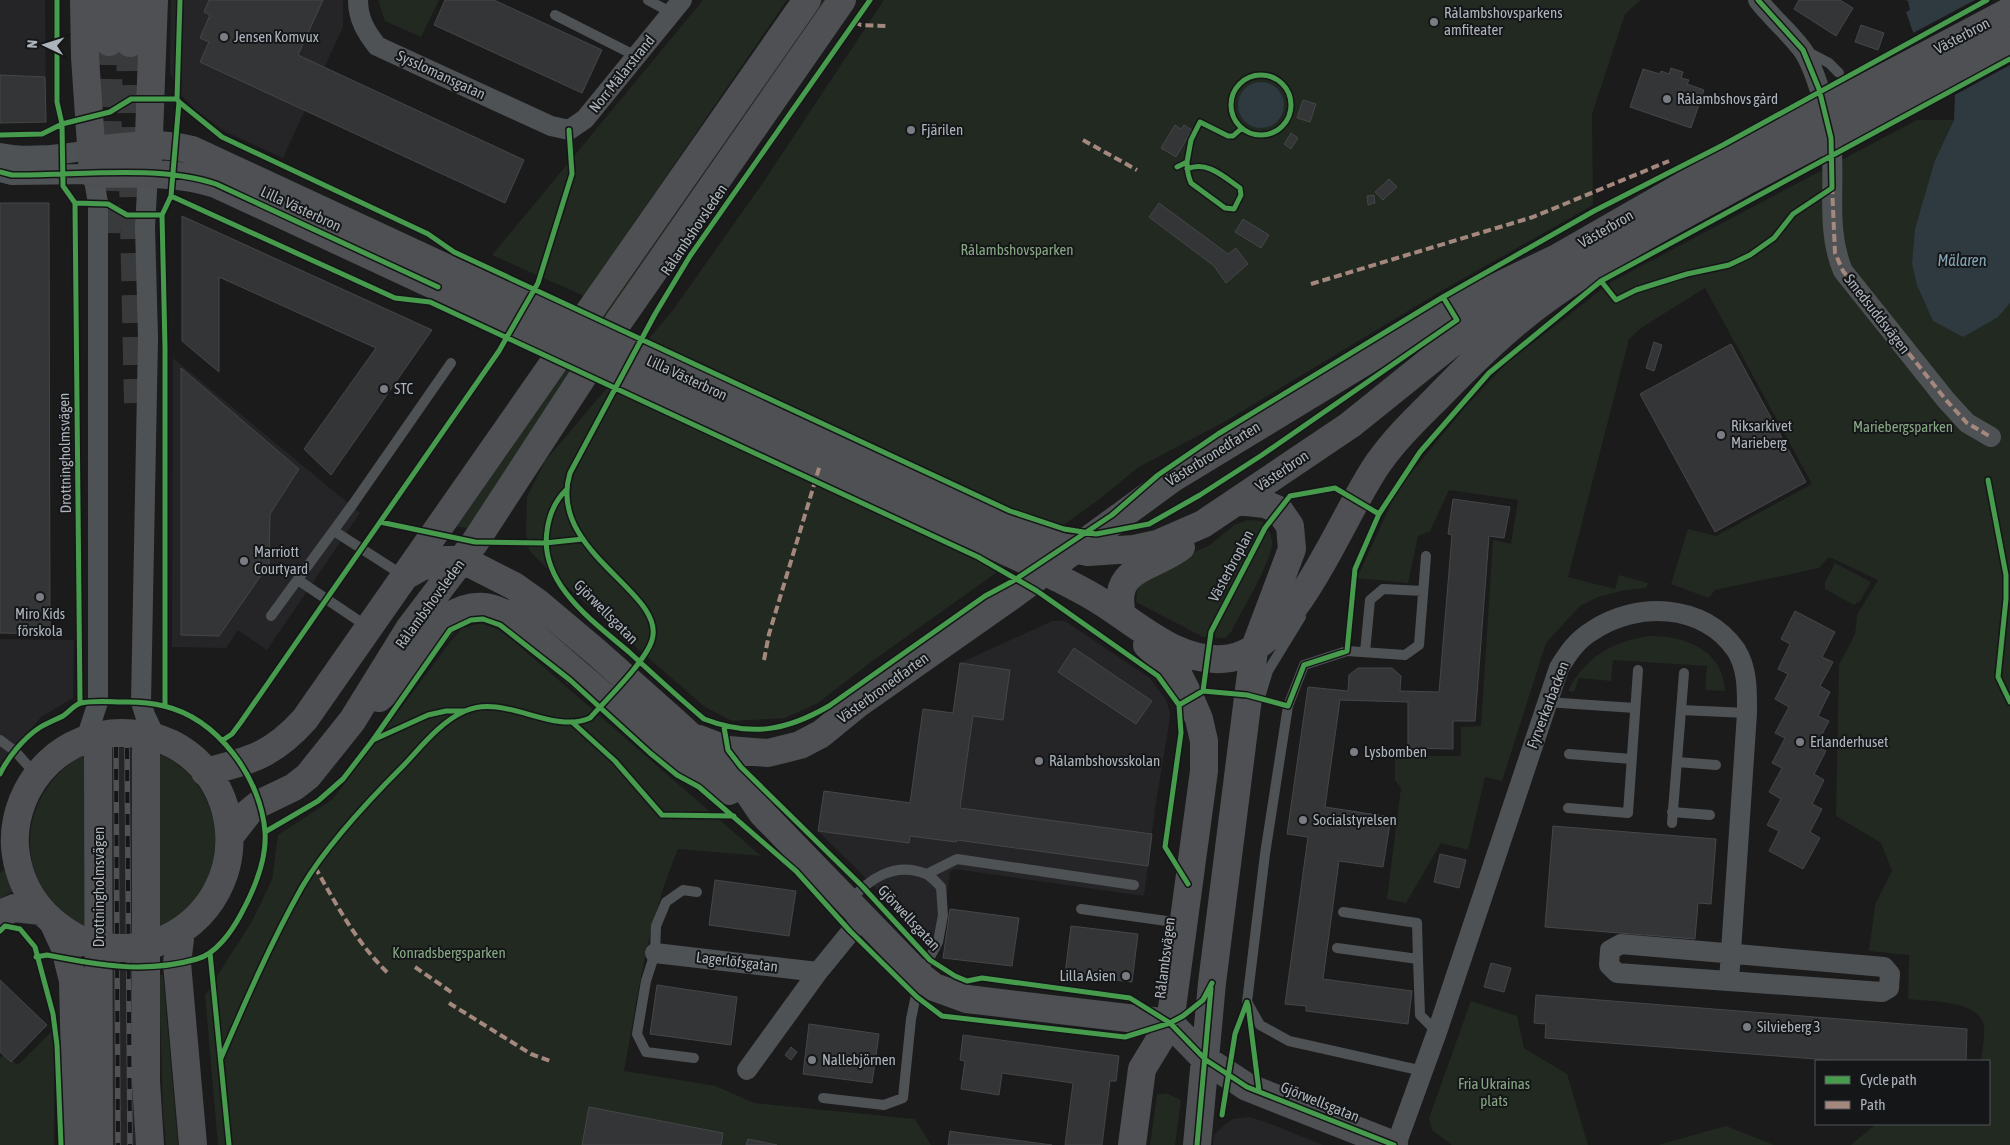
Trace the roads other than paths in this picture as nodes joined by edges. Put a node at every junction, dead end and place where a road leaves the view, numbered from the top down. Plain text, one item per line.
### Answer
1 (84, 0) edge
2 (109, 0) edge
3 (130, 0) edge
4 (154, 0) edge
5 (358, 0) edge
6 (648, 0) edge
7 (807, 0) edge
8 (842, 0) edge
9 (1758, 0) edge
10 (677, 6) edge
11 (2010, 11) edge
12 (555, 15) dead end
13 (2010, 41) edge
14 (1803, 50) junction
15 (636, 56) junction
16 (1839, 73) dead end
17 (552, 126) joint
18 (149, 144) junction
19 (0, 153) edge
20 (93, 162) junction
21 (0, 172) edge
22 (148, 173) junction
23 (1559, 257) junction
24 (442, 277) junction
25 (450, 364) dead end
26 (1991, 437) dead end
27 (1372, 499) dead end
28 (1237, 501) junction
29 (1363, 515) dead end
30 (1203, 524) junction
31 (334, 531) junction
32 (1426, 556) dead end
33 (463, 560) junction
34 (1334, 563) dead end
35 (405, 576) junction
36 (298, 580) junction
37 (1320, 587) dead end
38 (1423, 591) junction
39 (435, 596) junction
40 (1310, 604) dead end
41 (271, 616) dead end
42 (1128, 620) junction
43 (370, 628) junction
44 (1254, 650) junction
45 (1365, 652) junction
46 (1638, 670) dead end
47 (1684, 673) dead end
48 (1546, 702) junction
49 (1635, 708) junction
50 (1681, 710) junction
51 (1747, 713) junction
52 (352, 721) junction
53 (667, 733) junction
54 (0, 740) edge
55 (92, 744) junction
56 (151, 744) junction
57 (1569, 754) dead end
58 (1631, 759) junction
59 (1677, 762) junction
60 (1716, 765) dead end
61 (206, 772) junction
62 (37, 776) junction
63 (1568, 808) dead end
64 (1710, 815) dead end
65 (230, 836) junction
66 (9, 841) edge
67 (927, 874) junction
68 (1134, 885) dead end
69 (697, 892) dead end
70 (1221, 900) junction
71 (1081, 909) dead end
72 (855, 910) junction
73 (1343, 912) dead end
74 (0, 914) edge
75 (48, 918) junction
76 (1182, 923) junction
77 (181, 931) junction
78 (1338, 948) dead end
79 (655, 953) junction
80 (1730, 953) junction
81 (1418, 959) junction
82 (818, 972) junction
83 (920, 976) junction
84 (1729, 981) junction
85 (1212, 983) junction
86 (1170, 1023) junction
87 (1437, 1032) junction
88 (694, 1058) dead end
89 (1206, 1060) junction
90 (747, 1070) dead end
91 (1423, 1072) junction
92 (823, 1098) dead end
93 (77, 1145) edge
94 (99, 1145) edge
95 (150, 1145) edge
96 (193, 1145) edge
97 (1132, 1145) edge
98 (1197, 1145) edge
99 (1395, 1145) edge

1 - 20 main road, Drottningholmsvägen
2 - 3 main road
4 - 18 main road
5 - 17 street, Sysslomansgatan
6 - 10 lane
7 - 35 main road
8 - 33 main road, Rålambshovsleden
9 - 14 street, Smedsuddsvägen
10 - 15 street, Norr Mälarstrand
11 - 23 main road, Västerbron, bridge
12 - 15 lane
13 - 44 main road, Västerbron, bridge
14 - 16 lane
14 - 26 street, Smedsuddsvägen
15 - 17 street, Norr Mälarstrand
18 - 20 main road, Lilla Västerbron
18 - 22 main road
18 - 24 main road, Lilla Västerbron
19 - 20 street
20 - 21 street
20 - 22 main road, Lilla Västerbron
20 - 55 street, Drottningholmsvägen
22 - 24 main road, Lilla Västerbron
22 - 56 street
23 - 28 main road, Västerbron
23 - 53 main road, Västerbronedfarten
24 - 30 main road, Lilla Västerbron, bridge
24 - 42 main road, Lilla Västerbron, bridge
25 - 31 lane
27 - 29 lane
28 - 30 main road
28 - 44 main road
30 - 42 main road
31 - 35 lane
31 - 36 lane
32 - 38 lane
33 - 35 main road
33 - 39 main road, Rålambshovsleden
33 - 53 main road
34 - 37 lane
35 - 39 main road
35 - 43 main road
36 - 41 lane
36 - 43 lane
38 - 45 lane
38 - 45 lane
39 - 52 main road, Rålambshovsleden
40 - 70 lane
42 - 44 main road
42 - 76 main road, Rålambsvägen
43 - 61 main road
44 - 70 main road, Rålambsvägen
45 - 91 lane
46 - 49 lane
47 - 50 lane
48 - 49 lane
48 - 51 street, Fyrverkarbacken
48 - 87 street, Fyrverkarbacken
49 - 58 lane
50 - 51 lane
50 - 59 lane
51 - 80 street, Fyrverkarbacken
52 - 53 main road
52 - 65 main road, Rålambshovsleden
53 - 72 main road
54 - 62 lane
55 - 56 main road
55 - 62 main road
55 - 94 main road, Drottningholmsvägen
56 - 61 main road
56 - 95 main road
57 - 58 lane
58 - 63 lane
59 - 60 lane
59 - 64 lane
61 - 65 main road
62 - 66 main road
65 - 77 main road
66 - 75 main road
67 - 68 lane
67 - 72 lane
67 - 83 lane
69 - 79 lane
70 - 85 main road, Rålambsvägen
71 - 76 lane
72 - 82 street
72 - 83 main road
73 - 81 lane
74 - 75 main road
75 - 77 main road, bridge
75 - 93 main road
76 - 86 main road, Rålambsvägen
77 - 96 main road
78 - 81 lane
79 - 82 street, Lagerlöfsgatan
79 - 88 lane
80 - 84 street, Fyrverkarbacken
80 - 84 street
80 - 84 street
81 - 87 lane
82 - 90 street
83 - 86 main road
83 - 92 lane
85 - 86 main road, Rålambsvägen
85 - 89 main road, Rålambsvägen
86 - 89 main road, Gjörwellsgatan
86 - 97 main road, Rålambsvägen
87 - 91 street, Fyrverkarbacken
89 - 98 main road, Rålambsvägen
89 - 99 main road, Gjörwellsgatan
91 - 99 street, Fyrverkarbacken

